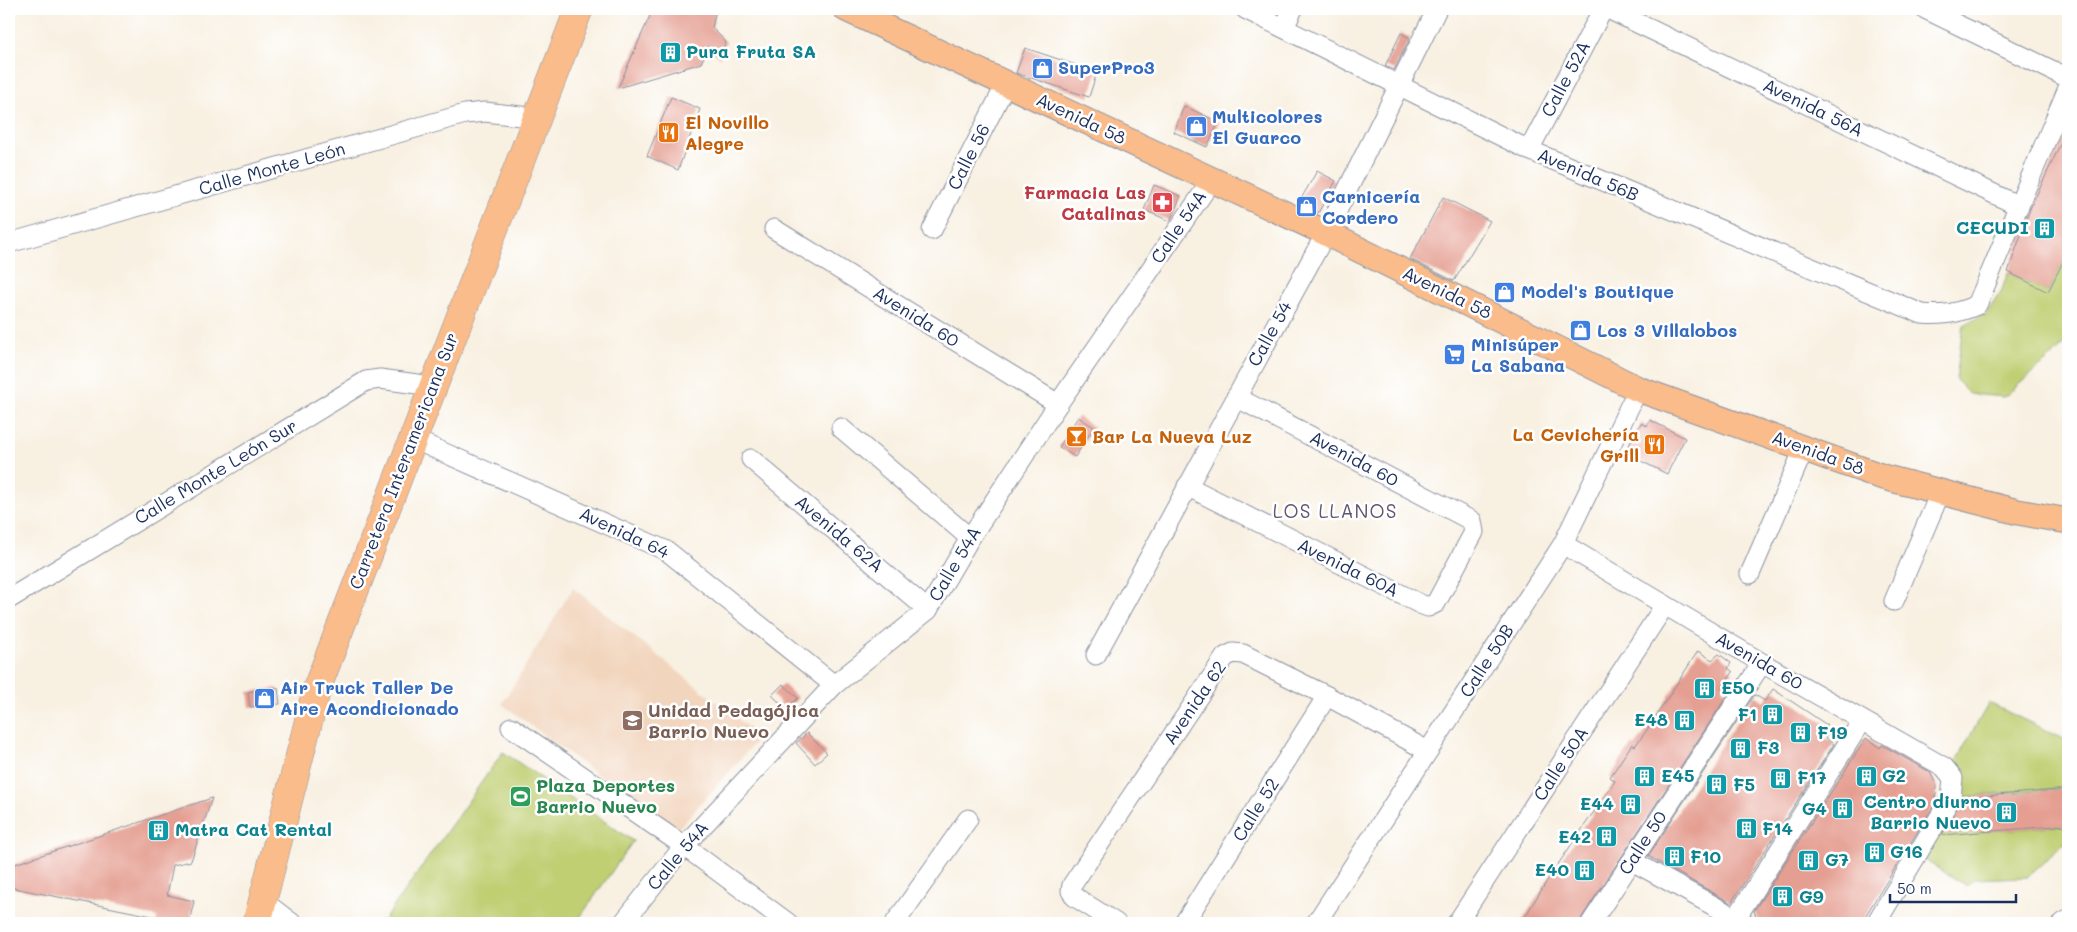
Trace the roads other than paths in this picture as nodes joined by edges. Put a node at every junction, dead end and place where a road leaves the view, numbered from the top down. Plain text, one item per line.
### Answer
1 (579, 9) edge
2 (847, 9) edge
3 (1245, 9) edge
4 (1293, 9) edge
5 (1437, 9) edge
6 (1603, 9) edge
7 (1608, 9) edge
8 (1925, 9) edge
9 (1284, 28) junction
10 (2068, 78) edge
11 (1006, 84) junction
12 (1399, 84) junction
13 (2068, 88) edge
14 (538, 118) junction
15 (1529, 150) junction
16 (1212, 180) junction
17 (2019, 206) junction
18 (774, 229) dead end
19 (932, 230) dead end
20 (1326, 232) junction
21 (9, 243) edge
22 (432, 386) junction
23 (1638, 389) junction
24 (1236, 397) junction
25 (1058, 404) junction
26 (841, 428) dead end
27 (413, 439) junction
28 (1804, 450) junction
29 (751, 459) dead end
30 (1187, 486) junction
31 (1940, 493) junction
32 (2068, 521) edge
33 (970, 538) junction
34 (1562, 544) junction
35 (1750, 574) dead end
36 (9, 598) edge
37 (1894, 601) dead end
38 (1665, 605) junction
39 (1428, 607) joint
40 (928, 610) junction
41 (1096, 655) dead end
42 (1762, 663) junction
43 (834, 685) junction
44 (1327, 696) junction
45 (1862, 721) junction
46 (511, 727) dead end
47 (1428, 751) junction
48 (968, 819) dead end
49 (684, 846) junction
50 (1632, 860) junction
51 (260, 912) edge
52 (1741, 920) edge
53 (2068, 920) edge
54 (292, 923) edge
55 (622, 923) edge
56 (788, 923) edge
57 (895, 923) edge
58 (1116, 923) edge
59 (1184, 923) edge
60 (1316, 923) edge
61 (1456, 923) edge
62 (1591, 923) edge
63 (1876, 923) edge
64 (2063, 923) edge

1 - 14 highway, Carretera Interamericana Sur
2 - 11 main road, Avenida 58
3 - 9 street, Avenida 56B
4 - 9 street
5 - 12 street, Calle 54
6 - 15 street, Calle 52A
7 - 17 street, Avenida 56A
8 - 10 street
9 - 12 street, Avenida 56B
11 - 16 main road, Avenida 58
11 - 19 street, Calle 56
12 - 15 street, Avenida 56B
12 - 20 street, Calle 54
13 - 17 street
14 - 21 street, Calle Monte León
14 - 22 highway, Carretera Interamericana Sur
15 - 17 street, Avenida 56B
16 - 20 main road, Avenida 58
16 - 25 street, Calle 54A
18 - 25 street, Avenida 60
20 - 23 main road, Avenida 58
20 - 24 street, Calle 54
22 - 27 highway, Carretera Interamericana Sur
22 - 36 street, Calle Monte León Sur
23 - 28 main road, Avenida 58
23 - 34 street, Calle 50B
24 - 30 street, Calle 54
24 - 39 street, Avenida 60
25 - 33 street, Calle 54A
26 - 33 street
27 - 43 street, Avenida 64
27 - 51 highway, Carretera Interamericana Sur
28 - 31 main road, Avenida 58
28 - 35 street
29 - 40 street, Avenida 62A
30 - 39 street, Avenida 60A
30 - 41 street, Calle 54
31 - 32 main road, Avenida 58
31 - 37 street
33 - 40 street, Calle 54A
34 - 38 street, Avenida 60
34 - 47 street, Calle 50B
38 - 42 street, Avenida 60
38 - 61 street, Calle 50A
40 - 43 street, Calle 54A
42 - 45 street, Avenida 60
42 - 50 street, Calle 50
43 - 49 street, Calle 54A
44 - 47 street, Avenida 62
44 - 58 street, Avenida 62
44 - 59 street, Calle 52
45 - 52 street
45 - 63 street, Avenida 60
46 - 49 street
47 - 60 street, Calle 50B
48 - 57 street
49 - 55 street, Calle 54A
49 - 56 street
50 - 52 street
50 - 62 street, Calle 50
51 - 54 street
53 - 64 street

